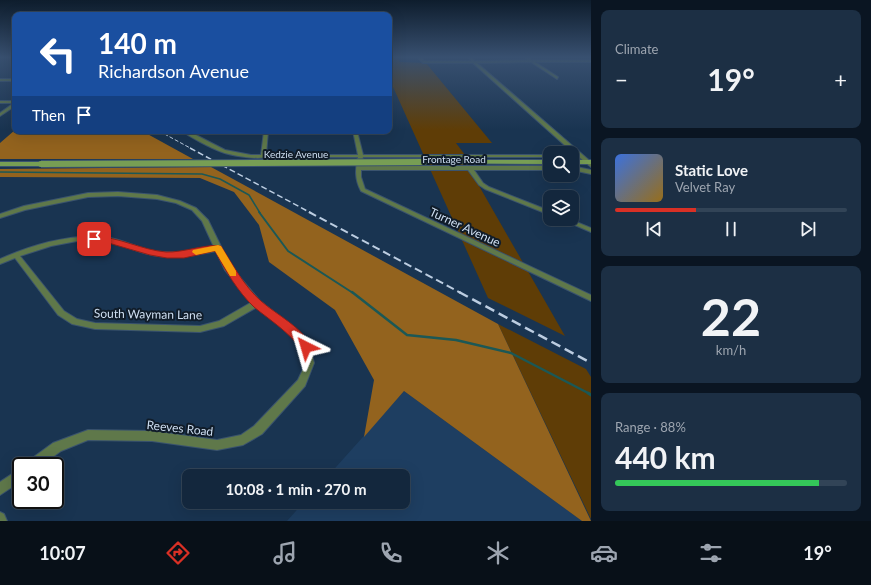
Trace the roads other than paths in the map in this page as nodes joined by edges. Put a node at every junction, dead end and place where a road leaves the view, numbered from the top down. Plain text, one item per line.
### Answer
1 (497, 81) edge
2 (0, 102) edge
3 (12, 103) edge
4 (12, 105) edge
5 (0, 115) edge
6 (190, 134) edge
7 (266, 134) edge
8 (356, 134) edge
9 (567, 146) edge
10 (579, 155) edge
11 (361, 156) junction
12 (543, 156) edge
13 (263, 157) junction
14 (543, 162) edge
15 (579, 162) edge
16 (590, 163) edge
17 (0, 164) edge
18 (358, 168) junction
19 (470, 168) junction
20 (543, 168) edge
21 (579, 169) edge
22 (591, 172) edge
23 (543, 211) edge
24 (0, 216) edge
25 (579, 225) edge
26 (591, 230) edge
27 (218, 248) junction
28 (16, 255) junction
29 (0, 262) edge
30 (591, 298) edge
31 (256, 303) junction
32 (43, 457) edge
33 (12, 480) edge
34 (0, 489) edge
35 (0, 518) edge
36 (1, 521) edge

1 - 9 street
2 - 3 street
4 - 5 street
6 - 13 street
7 - 13 street
8 - 11 street
10 - 16 street
11 - 12 street
11 - 13 street
11 - 18 street, Turner Avenue
14 - 17 main road, Kedzie Avenue, bridge
15 - 16 main road
18 - 19 street, Frontage Road
18 - 30 street, Turner Avenue
19 - 20 street, Frontage Road
19 - 23 street
21 - 22 street
24 - 27 street, Reeves Road
25 - 26 street
27 - 28 street
27 - 31 street, Reeves Road
28 - 29 street
28 - 31 street, South Wayman Lane
31 - 32 street, Reeves Road
33 - 34 street
35 - 36 street

